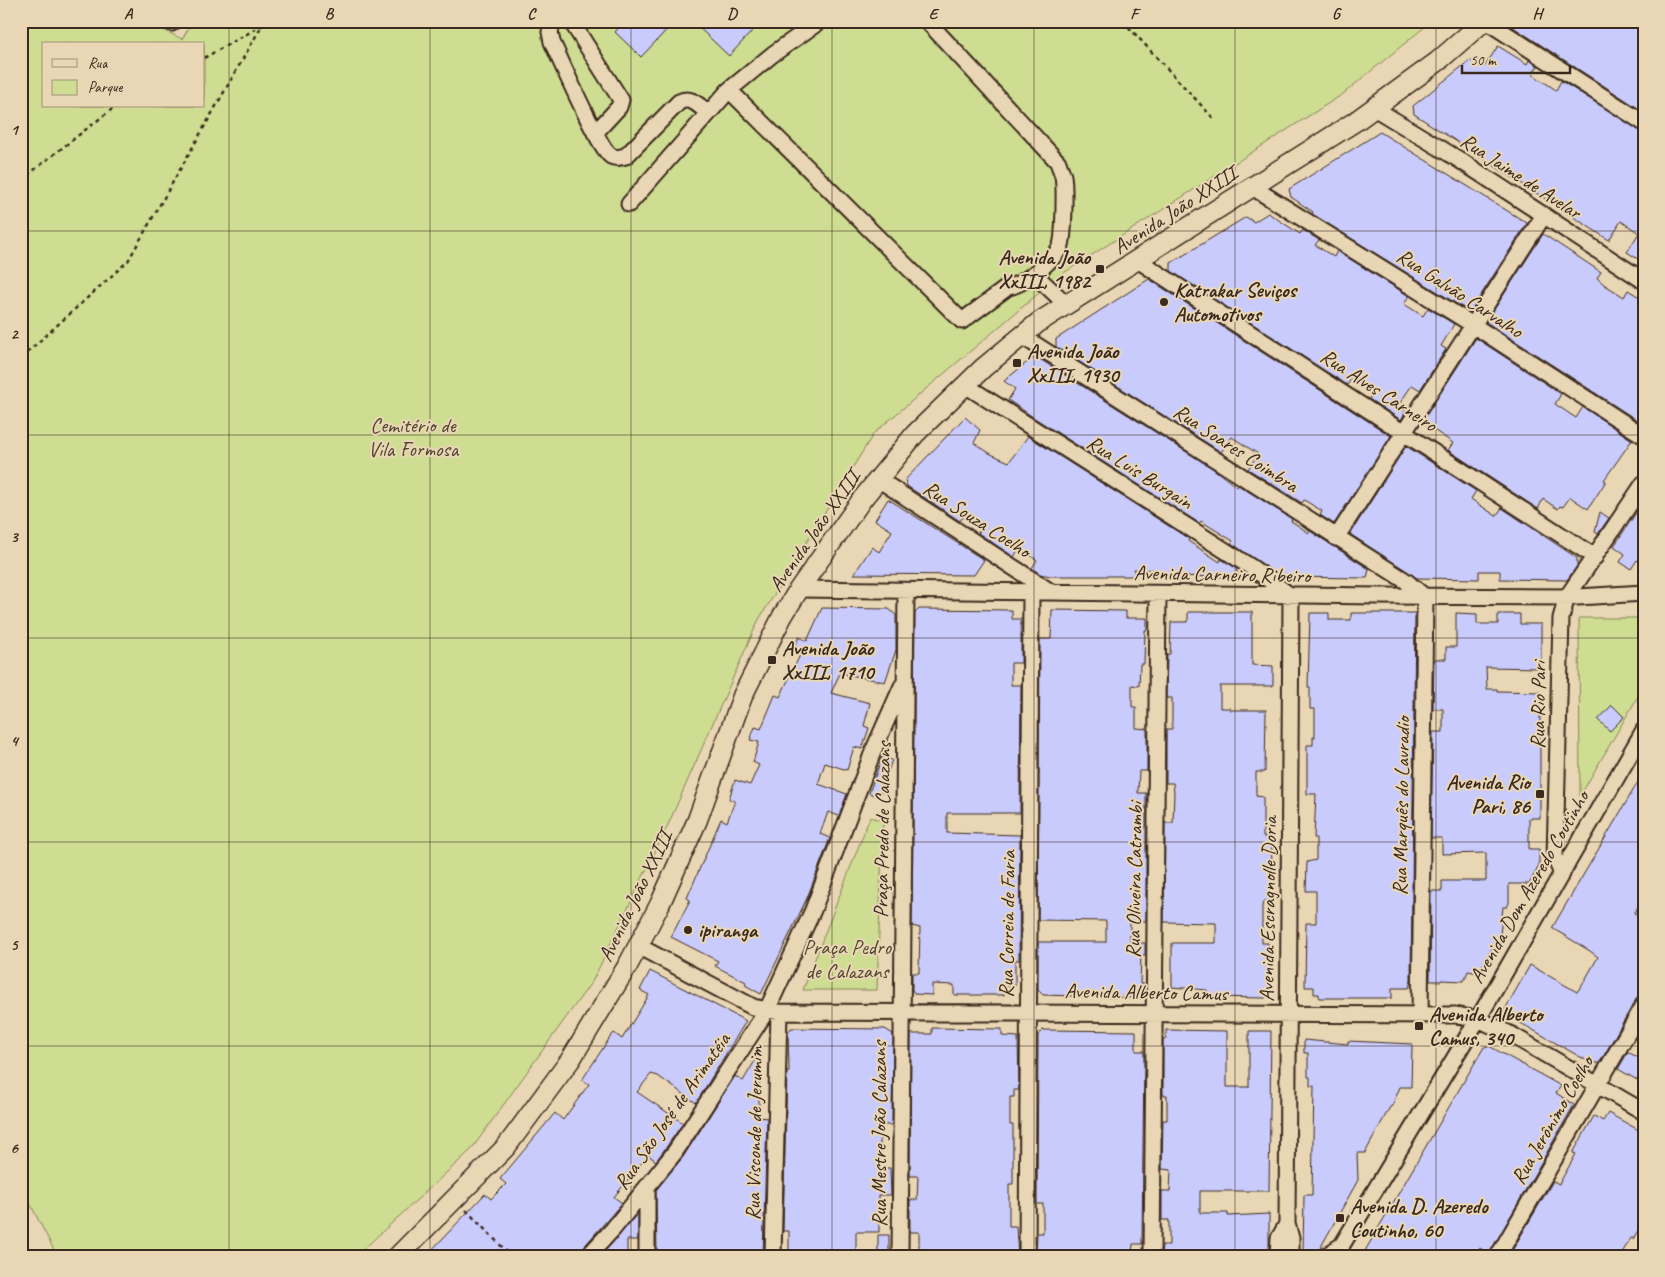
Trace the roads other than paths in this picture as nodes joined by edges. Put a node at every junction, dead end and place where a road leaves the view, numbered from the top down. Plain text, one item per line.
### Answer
1 (553, 21) edge
2 (571, 21) edge
3 (820, 21) edge
4 (927, 21) edge
5 (1485, 21) edge
6 (729, 90) junction
7 (1374, 108) junction
8 (707, 112) junction
9 (1644, 123) edge
10 (595, 132) junction
11 (1252, 187) junction
12 (629, 204) dead end
13 (1544, 215) junction
14 (1139, 261) junction
15 (1034, 274) junction
16 (1644, 281) edge
17 (1066, 304) junction
18 (1473, 325) junction
19 (1022, 336) junction
20 (965, 385) junction
21 (1404, 432) junction
22 (1644, 436) edge
23 (878, 479) junction
24 (1644, 483) edge
25 (1336, 538) junction
26 (1595, 557) junction
27 (799, 588) junction
28 (906, 591) junction
29 (1031, 593) junction
30 (1053, 593) junction
31 (1644, 593) edge
32 (1158, 594) junction
33 (1291, 596) junction
34 (1425, 597) junction
35 (1567, 597) junction
36 (905, 679) junction
37 (1644, 730) edge
38 (1562, 874) junction
39 (638, 946) junction
40 (1644, 1005) edge
41 (773, 1011) junction
42 (901, 1012) junction
43 (1027, 1012) junction
44 (1154, 1013) junction
45 (1288, 1014) junction
46 (1420, 1015) junction
47 (1478, 1019) junction
48 (1598, 1085) junction
49 (1644, 1112) edge
50 (647, 1187) junction
51 (1287, 1224) junction
52 (1341, 1250) edge
53 (398, 1256) edge
54 (588, 1256) edge
55 (647, 1256) edge
56 (773, 1256) edge
57 (900, 1256) edge
58 (1027, 1256) edge
59 (1152, 1256) edge
60 (1278, 1256) edge
61 (1291, 1256) edge
62 (1326, 1256) edge
63 (1498, 1256) edge

1 - 10 street
2 - 10 street
3 - 6 street
4 - 15 street
5 - 7 main road, Avenida João XXIII
5 - 9 street
6 - 8 street
6 - 15 street
7 - 11 main road, Avenida João XXIII
7 - 13 street, Rua Jaime de Avelar
8 - 10 street
8 - 12 street
11 - 14 main road, Avenida João XXIII
11 - 18 street, Rua Galvão Carvalho
13 - 16 street, Rua Jaime de Avelar
13 - 18 street
14 - 17 main road, Avenida João XXIII
14 - 21 street, Rua Alves Carneiro
15 - 17 street
17 - 19 main road, Avenida João XXIII
18 - 21 street
18 - 22 street, Rua Galvão Carvalho
19 - 20 main road, Avenida João XXIII
19 - 25 street, Rua Soares Coimbra
20 - 23 main road, Avenida João XXIII
20 - 33 street, Rua Luis Burgain
21 - 25 street
21 - 26 street, Rua Alves Carneiro
23 - 27 main road, Avenida João XXIII
23 - 30 street, Rua Souza Coelho
24 - 26 street
25 - 34 street, Rua Soares Coimbra
26 - 35 street
27 - 28 street, Avenida Carneiro Ribeiro
27 - 39 main road, Avenida João XXIII
28 - 29 street, Avenida Carneiro Ribeiro
28 - 36 street
29 - 30 street, Avenida Carneiro Ribeiro
29 - 43 street, Rua Correia de Faria
30 - 32 street, Avenida Carneiro Ribeiro
31 - 35 street, Avenida Carneiro Ribeiro
32 - 33 street, Avenida Carneiro Ribeiro
32 - 44 street, Rua Oliveira Catrambi
33 - 34 street, Avenida Carneiro Ribeiro
33 - 45 street, Avenida Escragnolle Doria
34 - 35 street, Avenida Carneiro Ribeiro
34 - 46 street, Rua Marquês do Lavradio
35 - 38 street, Rua Rio Pari
36 - 41 street
36 - 42 street, Praça Predo de Calazans
37 - 38 street, Avenida Dom Azeredo Coutinho
38 - 47 street, Avenida Dom Azeredo Coutinho
39 - 41 street, Avenida Alberto Camus
39 - 53 main road, Avenida João XXIII
40 - 48 street, Rua Jerônimo Coelho
41 - 42 street, Avenida Alberto Camus
41 - 50 street, Rua São José de Arimatéia
41 - 56 street, Rua Visconde de Jerumim
42 - 43 street, Avenida Alberto Camus
42 - 57 street, Rua Mestre João Calazans
43 - 44 street, Avenida Alberto Camus
43 - 58 street, Rua Correia de Faria
44 - 45 street, Avenida Alberto Camus
44 - 59 street, Rua Oliveira Catrambi
45 - 46 street, Avenida Alberto Camus
45 - 51 street, Avenida Escragnolle Doria
46 - 47 street, Avenida Alberto Camus
47 - 48 street, Avenida Alberto Camus
47 - 52 street, Avenida Dom Azeredo Coutinho
48 - 49 street, Avenida Alberto Camus
48 - 63 street, Rua Jerônimo Coelho
50 - 54 street, Rua São José de Arimatéia
50 - 55 street
51 - 60 street, Avenida Escragnolle Doria
51 - 61 street, Avenida Escragnolle Doria
52 - 62 street, Avenida Dom Azeredo Coutinho

